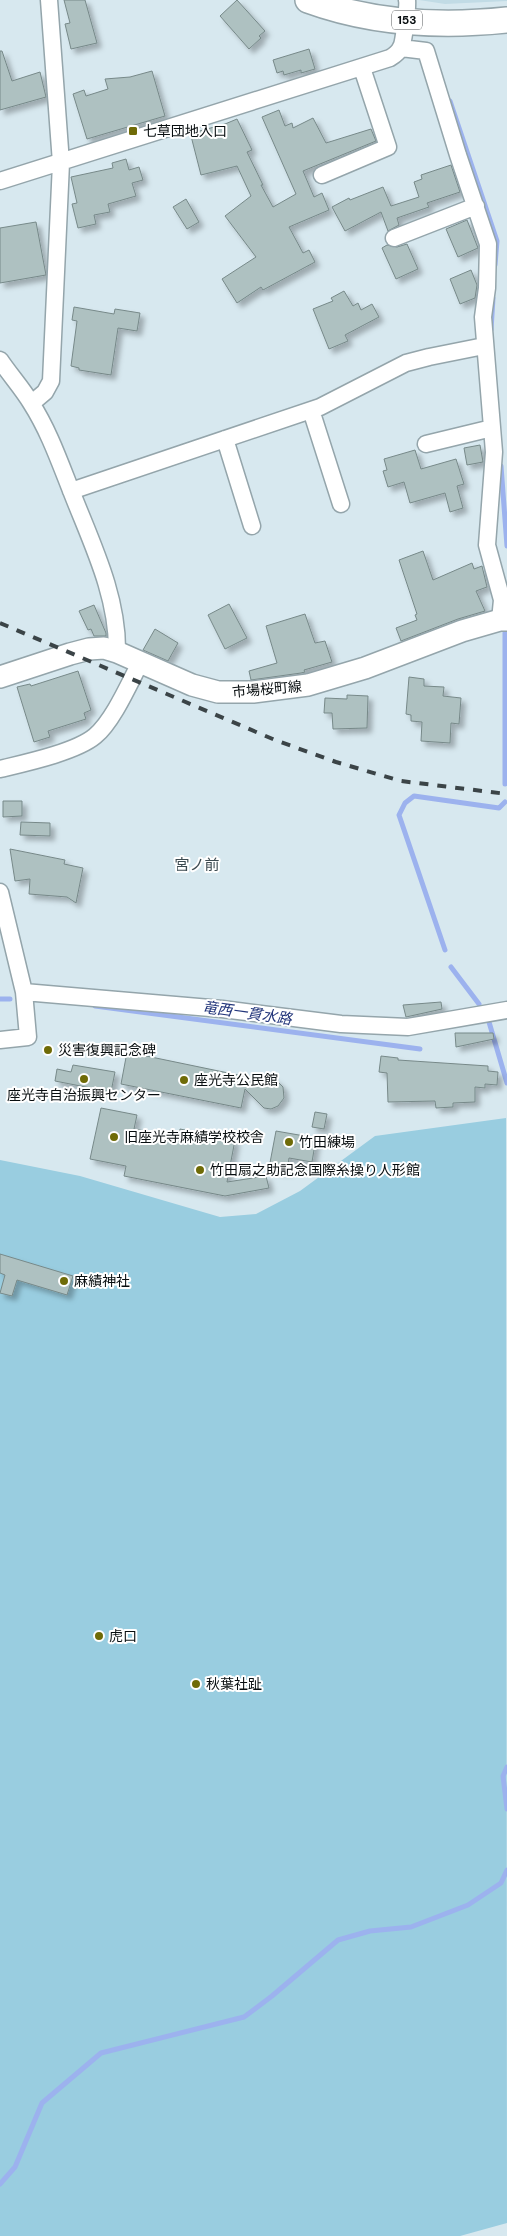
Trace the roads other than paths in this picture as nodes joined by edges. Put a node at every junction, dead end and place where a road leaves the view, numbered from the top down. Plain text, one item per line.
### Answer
1 (49, 0) edge
2 (308, 0) edge
3 (406, 10) edge
4 (507, 20) edge
5 (401, 48) junction
6 (362, 68) junction
7 (61, 163) junction
8 (322, 174) dead end
9 (0, 181) edge
10 (476, 206) junction
11 (394, 238) dead end
12 (484, 346) junction
13 (0, 360) edge
14 (32, 403) junction
15 (311, 410) junction
16 (492, 428) junction
17 (225, 439) junction
18 (426, 444) dead end
19 (71, 491) junction
20 (341, 504) dead end
21 (252, 526) dead end
22 (504, 620) edge
23 (117, 652) junction
24 (140, 663) junction
25 (0, 678) edge
26 (0, 769) edge
27 (0, 892) edge
28 (24, 992) junction
29 (507, 1010) edge
30 (0, 1040) edge

1 - 7 street
2 - 3 highway, 153
3 - 4 highway, 153
3 - 5 street
5 - 6 street
5 - 10 street
6 - 7 street
6 - 8 street
7 - 9 street
7 - 14 street
10 - 11 street
10 - 12 street
12 - 15 street
12 - 16 street
13 - 14 street
14 - 19 street
15 - 17 street
15 - 20 street
16 - 18 street
16 - 22 street
17 - 19 street
17 - 21 street
19 - 23 street
22 - 24 main road, 市場桜町線
23 - 24 main road, 市場桜町線
23 - 25 main road, 市場桜町線
24 - 26 street
27 - 28 street
28 - 29 street
28 - 30 street

